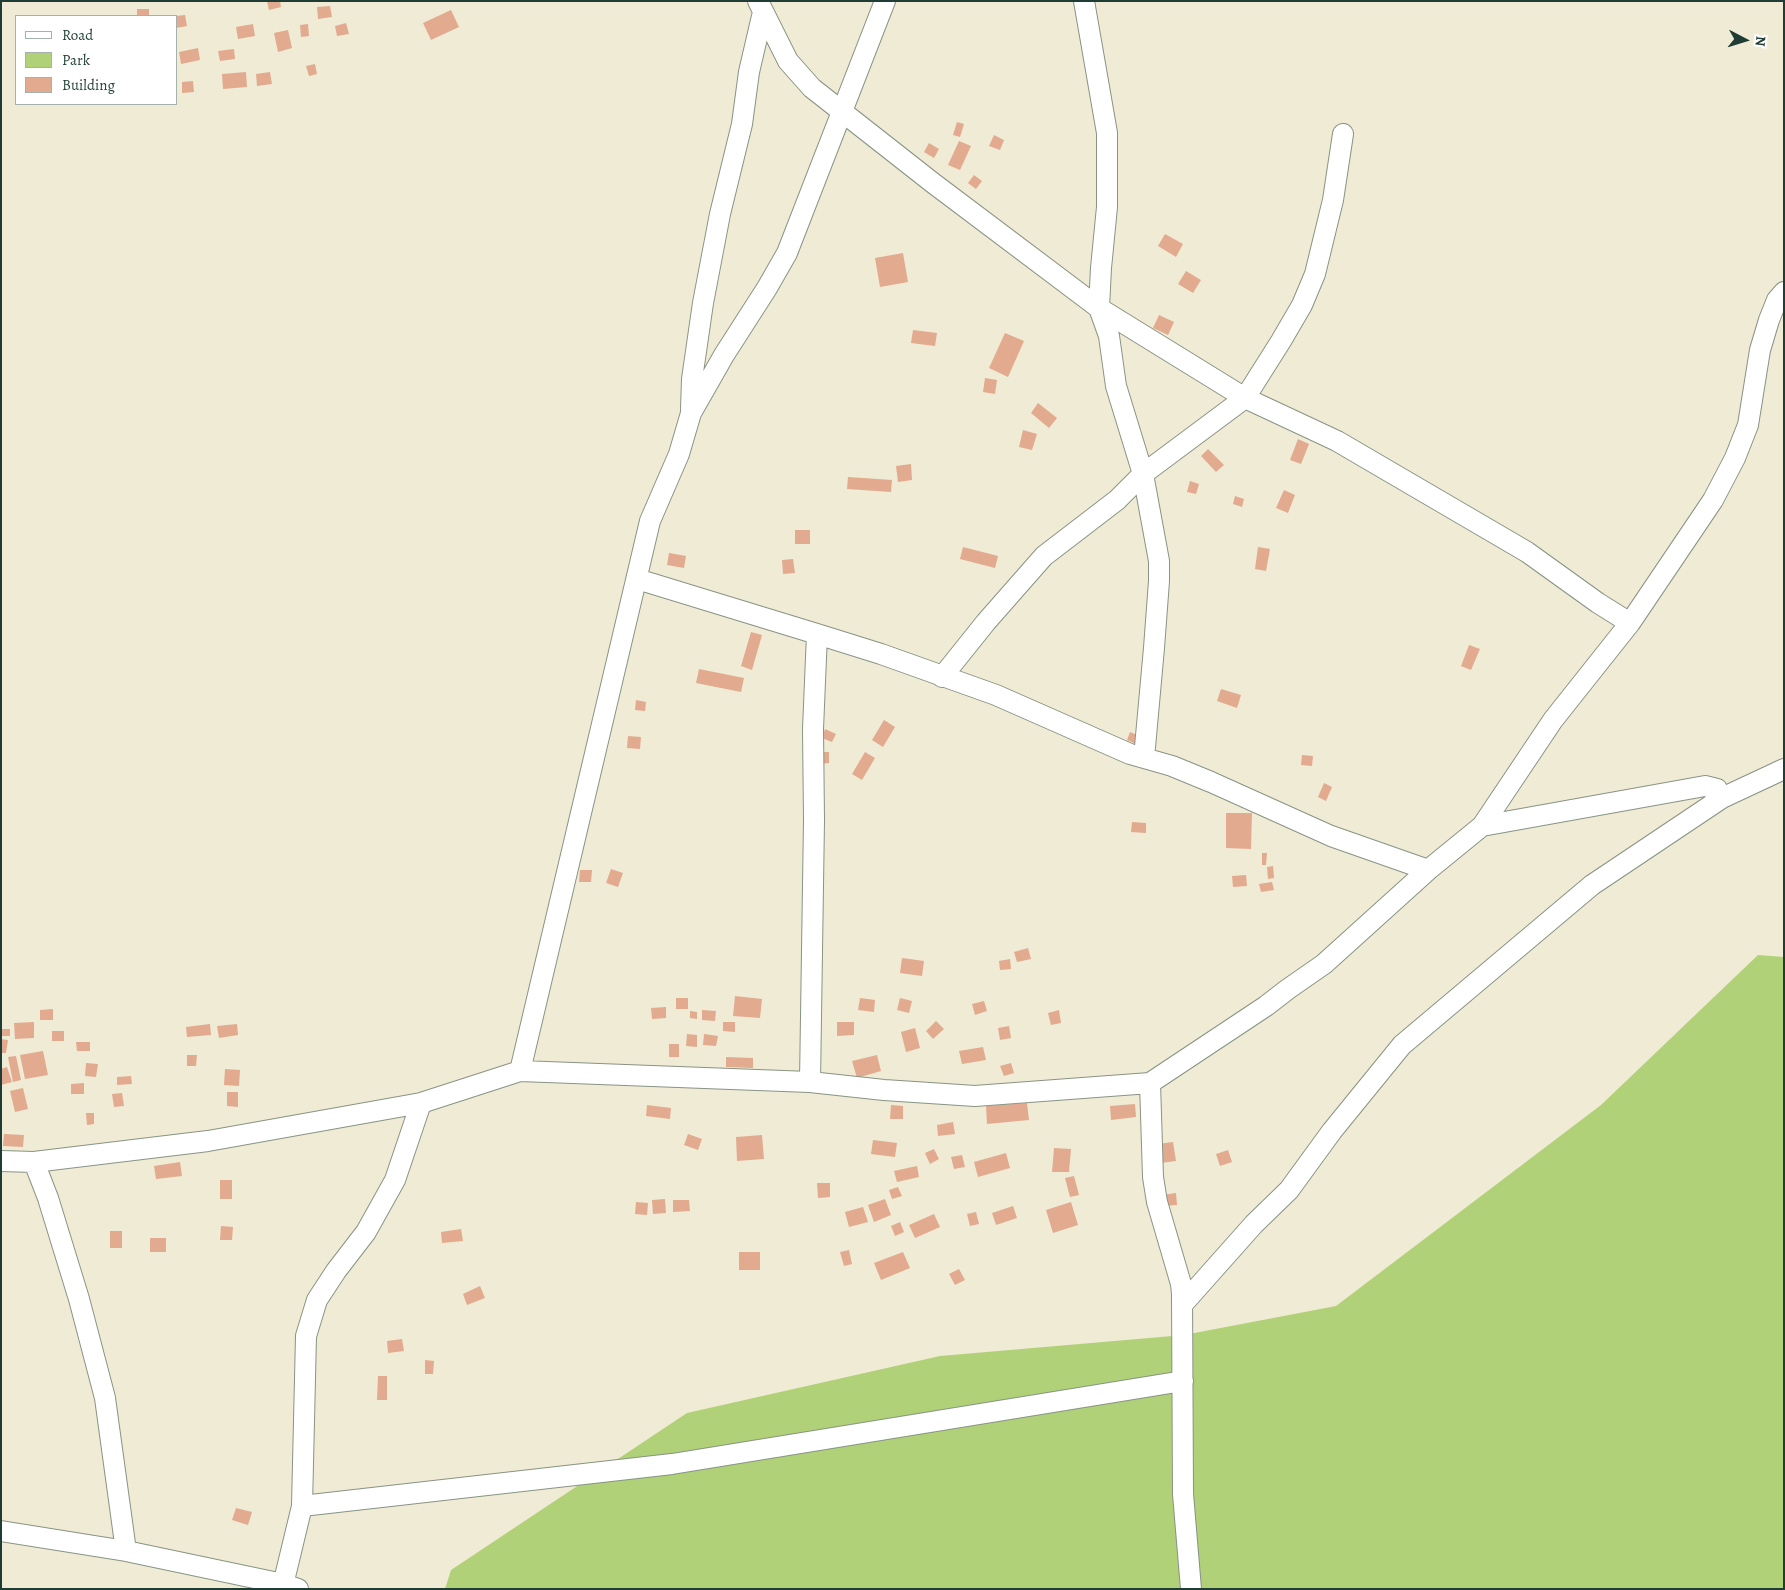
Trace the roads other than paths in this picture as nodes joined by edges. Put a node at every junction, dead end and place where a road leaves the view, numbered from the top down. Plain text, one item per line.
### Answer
1 (885, 1) edge
2 (1084, 1) edge
3 (761, 6) edge
4 (841, 112) junction
5 (1343, 134) dead end
6 (1784, 292) edge
7 (1099, 308) junction
8 (1244, 398) junction
9 (691, 413) junction
10 (1143, 474) junction
11 (637, 579) junction
12 (1630, 623) junction
13 (817, 634) junction
14 (942, 676) junction
15 (1144, 758) junction
16 (1784, 769) edge
17 (1722, 798) junction
18 (1482, 826) junction
19 (1428, 870) junction
20 (520, 1071) junction
21 (810, 1082) junction
22 (1150, 1083) junction
23 (420, 1103) junction
24 (1, 1162) edge
25 (34, 1162) junction
26 (1182, 1305) junction
27 (1183, 1381) junction
28 (302, 1506) junction
29 (1, 1531) edge
30 (126, 1552) junction
31 (287, 1587) edge
32 (1191, 1589) edge

1 - 4 street
2 - 7 street
3 - 4 street
3 - 9 street
4 - 7 street
4 - 9 street
5 - 8 street
6 - 12 street
7 - 8 street
7 - 10 street
8 - 10 street
8 - 12 street
9 - 11 street
10 - 14 street
10 - 15 street
11 - 13 street
11 - 20 street
12 - 18 street
13 - 14 street
13 - 21 street
14 - 15 street
15 - 19 street
16 - 17 street
17 - 18 street
17 - 26 street
18 - 19 street
19 - 22 street
20 - 21 street
20 - 23 street
21 - 22 street
22 - 26 street
23 - 25 street
23 - 28 street
24 - 25 street
25 - 30 street
26 - 27 street
27 - 28 street
27 - 32 street
28 - 31 street
29 - 30 street
30 - 31 street

